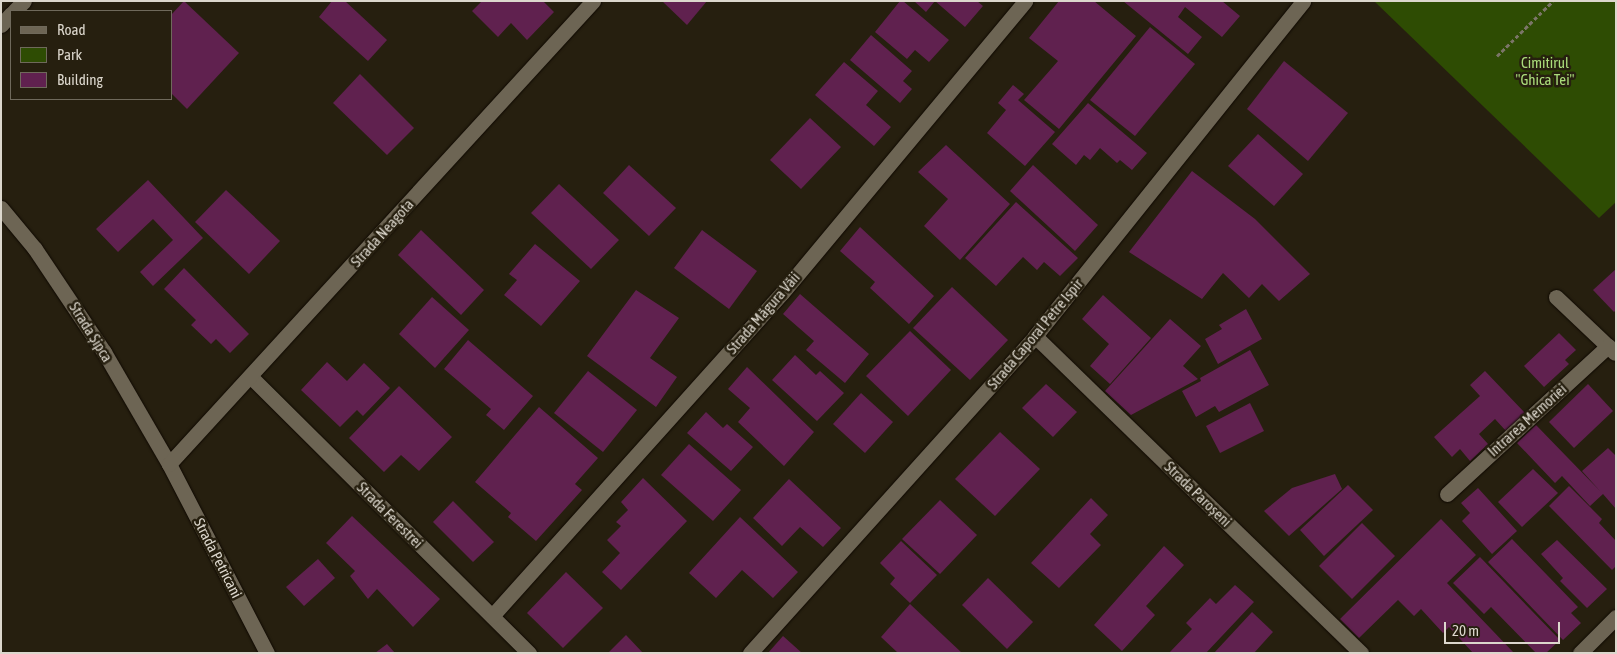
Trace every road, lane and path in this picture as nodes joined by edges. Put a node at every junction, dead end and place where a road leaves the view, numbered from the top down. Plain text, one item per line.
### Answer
1 (24, 1) edge
2 (593, 1) edge
3 (1025, 1) edge
4 (1303, 1) edge
5 (1552, 1) edge
6 (15, 10) edge
7 (10, 15) edge
8 (1, 25) edge
9 (1497, 56) dead end
10 (1, 208) edge
11 (1556, 297) dead end
12 (1035, 336) junction
13 (1612, 350) edge
14 (251, 377) junction
15 (169, 464) junction
16 (1447, 494) dead end
17 (492, 616) junction
18 (1616, 617) edge
19 (267, 653) edge
20 (529, 653) edge
21 (750, 653) edge
22 (1361, 653) edge
23 (1580, 653) edge

1 - 6 street
2 - 14 street, Strada Neagota
3 - 17 street, Strada Măgura Văii
4 - 12 street, Strada Caporal Petre Ispir
5 - 9 path
7 - 8 street
10 - 15 street, Strada Șipca
11 - 13 street
12 - 21 street, Strada Caporal Petre Ispir
12 - 22 street, Strada Paroșeni
13 - 16 street, Intrarea Memoriei
14 - 15 street, Strada Neagota
14 - 17 street, Strada Ferestrei
15 - 19 street, Strada Petricani
17 - 20 street, Strada Ferestrei
18 - 23 street

